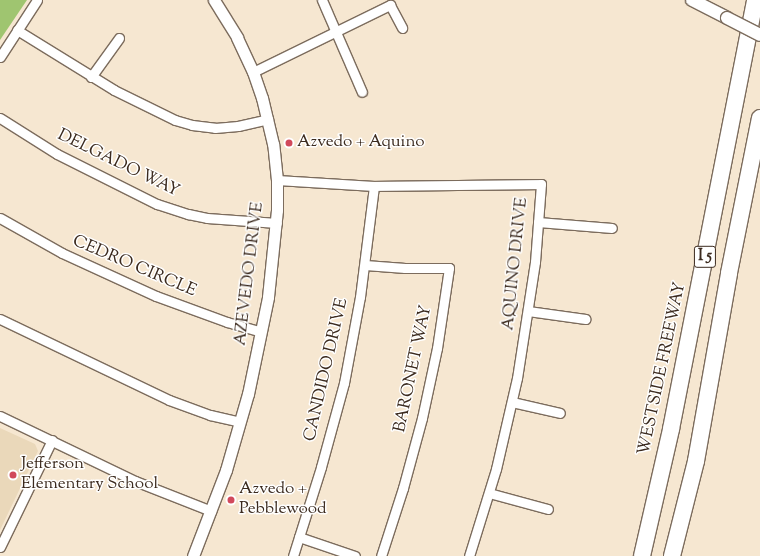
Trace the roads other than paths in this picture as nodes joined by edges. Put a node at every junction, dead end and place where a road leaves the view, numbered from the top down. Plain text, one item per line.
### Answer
1 (37, 0) edge
2 (214, 0) edge
3 (322, 0) edge
4 (692, 0) edge
5 (755, 0) edge
6 (402, 28) dead end
7 (17, 30) junction
8 (336, 31) junction
9 (760, 35) edge
10 (119, 38) dead end
11 (0, 57) edge
12 (253, 72) junction
13 (91, 77) junction
14 (362, 92) dead end
15 (0, 118) edge
16 (760, 118) edge
17 (268, 119) junction
18 (277, 180) junction
19 (374, 186) junction
20 (0, 218) edge
21 (538, 222) junction
22 (277, 223) junction
23 (612, 228) dead end
24 (365, 265) junction
25 (528, 311) junction
26 (0, 319) edge
27 (585, 319) dead end
28 (261, 332) junction
29 (512, 402) junction
30 (560, 413) dead end
31 (0, 416) edge
32 (240, 422) junction
33 (52, 440) junction
34 (696, 460) junction
35 (489, 493) junction
36 (548, 509) dead end
37 (211, 511) junction
38 (299, 537) junction
39 (0, 547) edge
40 (194, 556) edge
41 (293, 556) edge
42 (356, 556) edge
43 (381, 556) edge
44 (469, 556) edge
45 (642, 556) edge
46 (672, 556) edge
47 (679, 556) edge

1 - 7 street
2 - 12 street, AZEVEDO DRIVE
3 - 8 street
4 - 9 main road, bridge
5 - 45 highway, WESTSIDE FREEWAY / I 5
6 - 8 street
7 - 11 street
7 - 13 street
8 - 12 street
8 - 14 street
10 - 13 street
12 - 17 street, AZEVEDO DRIVE
13 - 17 street
15 - 22 street, DELGADO WAY
16 - 34 highway, I 5
17 - 18 street, AZEVEDO DRIVE
18 - 19 street, AQUINO DRIVE
18 - 22 street, AZEVEDO DRIVE
19 - 21 street, AQUINO DRIVE
19 - 24 street, CANDIDO DRIVE
20 - 28 street, CEDRO CIRCLE
21 - 23 street
21 - 25 street, AQUINO DRIVE
22 - 28 street, AZEVEDO DRIVE
24 - 38 street, CANDIDO DRIVE
24 - 43 street, BARONET WAY
25 - 27 street
25 - 29 street, AQUINO DRIVE
26 - 32 street
28 - 32 street, AZEVEDO DRIVE
29 - 30 street
29 - 35 street, AQUINO DRIVE
31 - 33 street
32 - 37 street, AZEVEDO DRIVE
33 - 37 street
33 - 39 street
34 - 46 highway, I 5
34 - 47 highway
35 - 36 street
35 - 44 street, AQUINO DRIVE
37 - 40 street, AZEVEDO DRIVE
38 - 41 street, CANDIDO DRIVE
38 - 42 street

